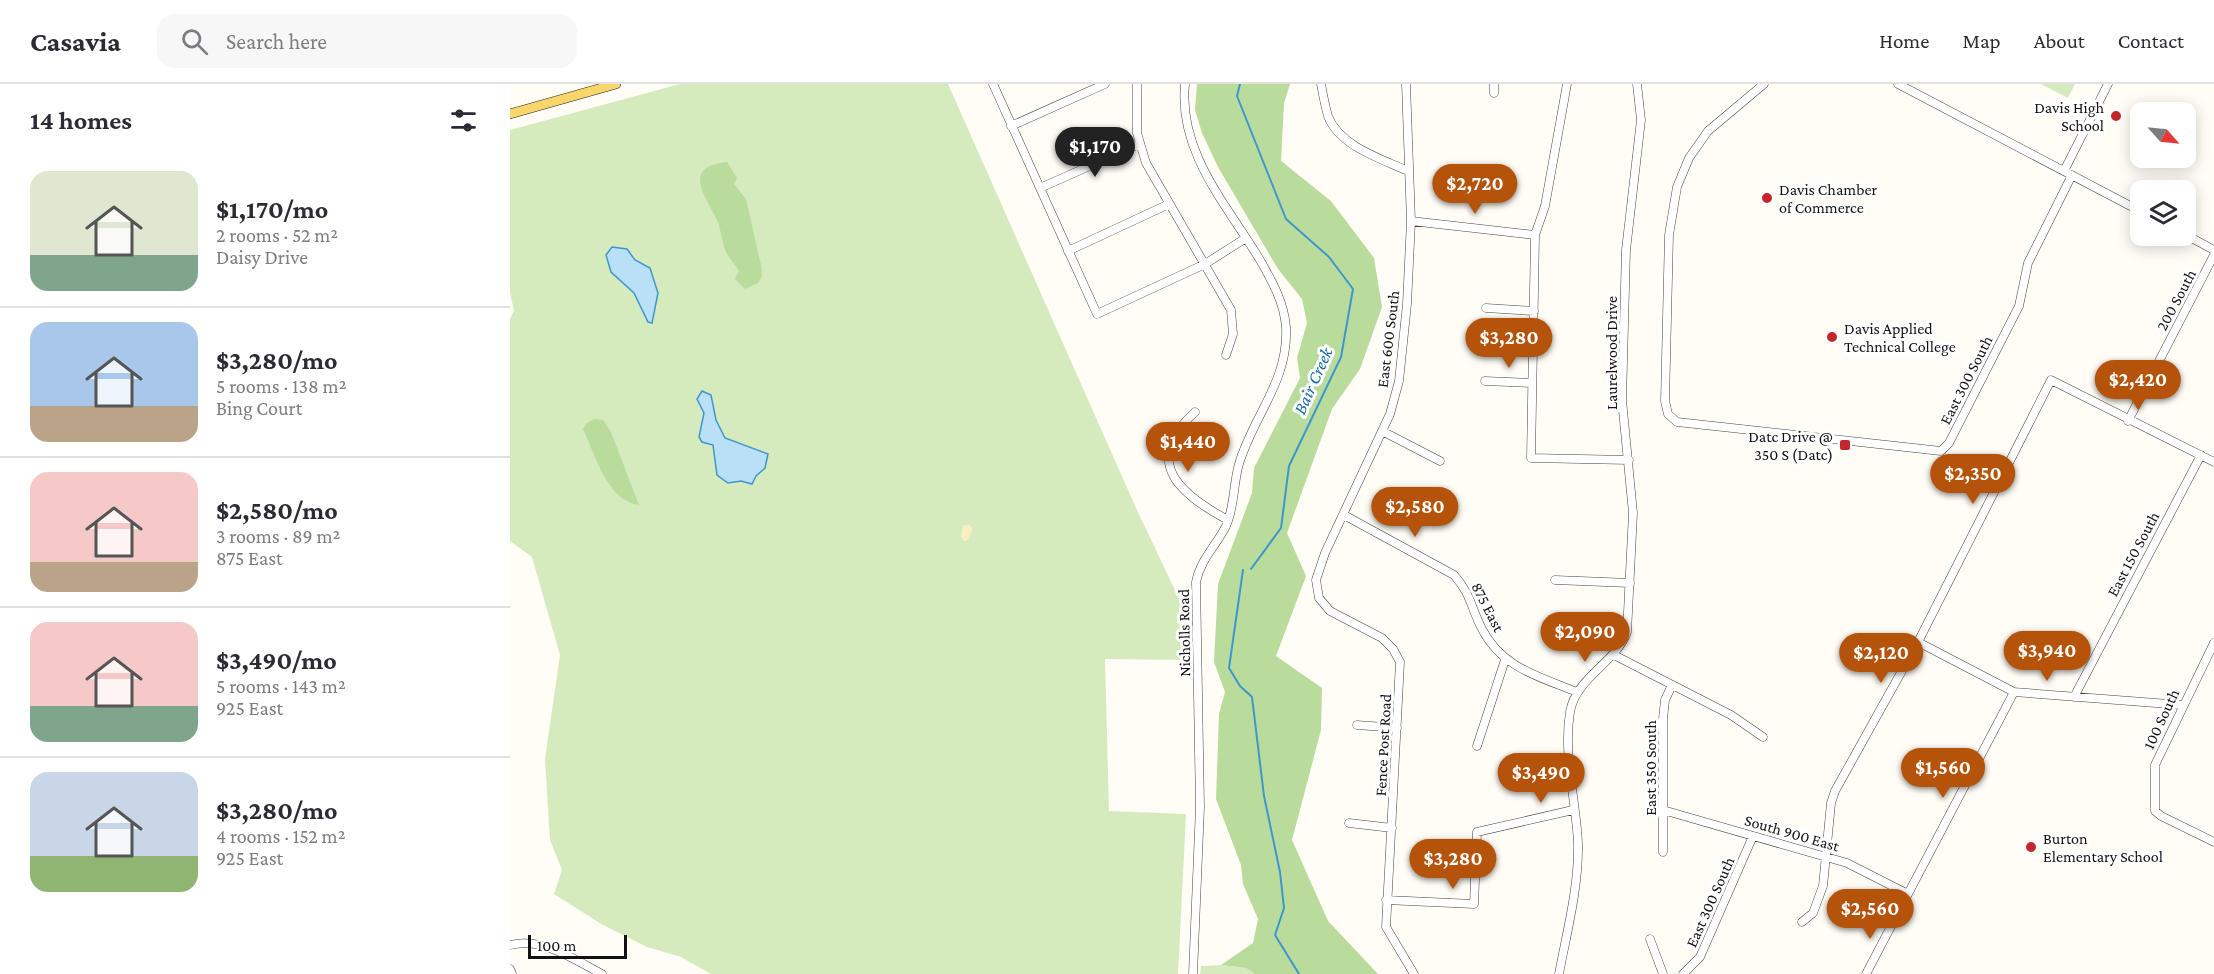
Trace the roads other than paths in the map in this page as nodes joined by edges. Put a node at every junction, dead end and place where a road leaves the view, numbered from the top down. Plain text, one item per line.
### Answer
1 (616, 84) edge
2 (993, 84) edge
3 (1105, 84) edge
4 (1137, 84) edge
5 (1185, 84) edge
6 (1321, 84) edge
7 (1406, 84) edge
8 (1494, 84) edge
9 (1567, 84) edge
10 (1637, 84) edge
11 (1764, 84) edge
12 (1898, 84) edge
13 (2108, 84) edge
14 (1494, 93) dead end
15 (510, 114) edge
16 (1011, 126) junction
17 (1139, 144) junction
18 (1408, 171) junction
19 (2064, 171) junction
20 (2072, 175) junction
21 (1040, 188) junction
22 (1169, 204) junction
23 (2130, 207) edge
24 (1411, 221) junction
25 (1535, 235) junction
26 (1246, 238) junction
27 (2196, 240) edge
28 (2214, 250) edge
29 (1068, 251) junction
30 (2214, 255) edge
31 (1205, 264) junction
32 (1486, 308) dead end
33 (1534, 311) junction
34 (1226, 355) dead end
35 (1485, 381) dead end
36 (1532, 383) junction
37 (1195, 412) dead end
38 (2128, 421) junction
39 (1382, 431) junction
40 (2200, 455) junction
41 (1629, 460) junction
42 (1440, 461) dead end
43 (2214, 462) edge
44 (1344, 515) junction
45 (1228, 520) junction
46 (1325, 553) joint
47 (1555, 580) dead end
48 (1630, 583) junction
49 (1918, 642) junction
50 (2214, 643) edge
51 (1614, 655) junction
52 (1505, 660) junction
53 (1672, 685) junction
54 (1577, 692) junction
55 (2014, 692) junction
56 (2074, 697) junction
57 (2182, 705) junction
58 (1357, 725) dead end
59 (1397, 728) junction
60 (1763, 737) dead end
61 (1477, 746) dead end
62 (1573, 810) junction
63 (1663, 810) junction
64 (1349, 823) dead end
65 (1392, 828) junction
66 (1753, 836) junction
67 (2214, 842) edge
68 (1663, 852) dead end
69 (1825, 857) junction
70 (1908, 894) junction
71 (1386, 900) junction
72 (1802, 922) dead end
73 (1650, 939) dead end
74 (510, 945) edge
75 (510, 969) edge
76 (512, 974) edge
77 (602, 974) edge
78 (1193, 974) edge
79 (1414, 974) edge
80 (1559, 974) edge
81 (1663, 974) edge
82 (1683, 974) edge
83 (1866, 974) edge

1 - 15 main road
2 - 16 street
3 - 16 street
4 - 17 street
5 - 26 street, Nicholls Road
6 - 18 street
7 - 18 street, East 600 South
8 - 14 street
9 - 25 street
10 - 41 street, Laurelwood Drive
11 - 20 street, East 300 South
12 - 19 street
13 - 19 street
16 - 21 street
17 - 21 street
17 - 22 street
18 - 24 street, East 600 South
19 - 20 street
20 - 23 street
21 - 29 street
22 - 29 street
22 - 31 street
24 - 25 street
24 - 39 street, East 600 South
25 - 33 street
26 - 31 street
26 - 45 street, Nicholls Road
27 - 28 street
29 - 31 street
30 - 38 street, 200 South
31 - 34 street
32 - 33 street
33 - 36 street
35 - 36 street
36 - 41 street
37 - 45 street
38 - 40 street
38 - 49 street
39 - 42 street
39 - 44 street, East 600 South
40 - 43 street
40 - 56 street, East 150 South
41 - 48 street, Laurelwood Drive
44 - 46 street, East 600 South
44 - 52 street, 875 East
45 - 78 street, Nicholls Road
46 - 59 street, Fence Post Road
47 - 48 street
48 - 51 street, Laurelwood Drive
49 - 55 street
49 - 69 street
50 - 57 street, 100 South
51 - 53 street
51 - 54 street, Laurelwood Drive
52 - 54 street, 875 East
52 - 61 street
53 - 60 street
53 - 63 street, East 350 South
54 - 62 street
55 - 56 street
55 - 70 street
56 - 57 street
57 - 67 street, 100 South
58 - 59 street
59 - 65 street, Fence Post Road
62 - 71 street
62 - 80 street
63 - 66 street, South 900 East
63 - 68 street, East 350 South
64 - 65 street
65 - 71 street, Fence Post Road
66 - 69 street, South 900 East
66 - 82 street, East 300 South
69 - 70 street, South 900 East
69 - 72 street
70 - 83 street
71 - 79 street, Fence Post Road
73 - 81 street
74 - 77 street
75 - 76 street

